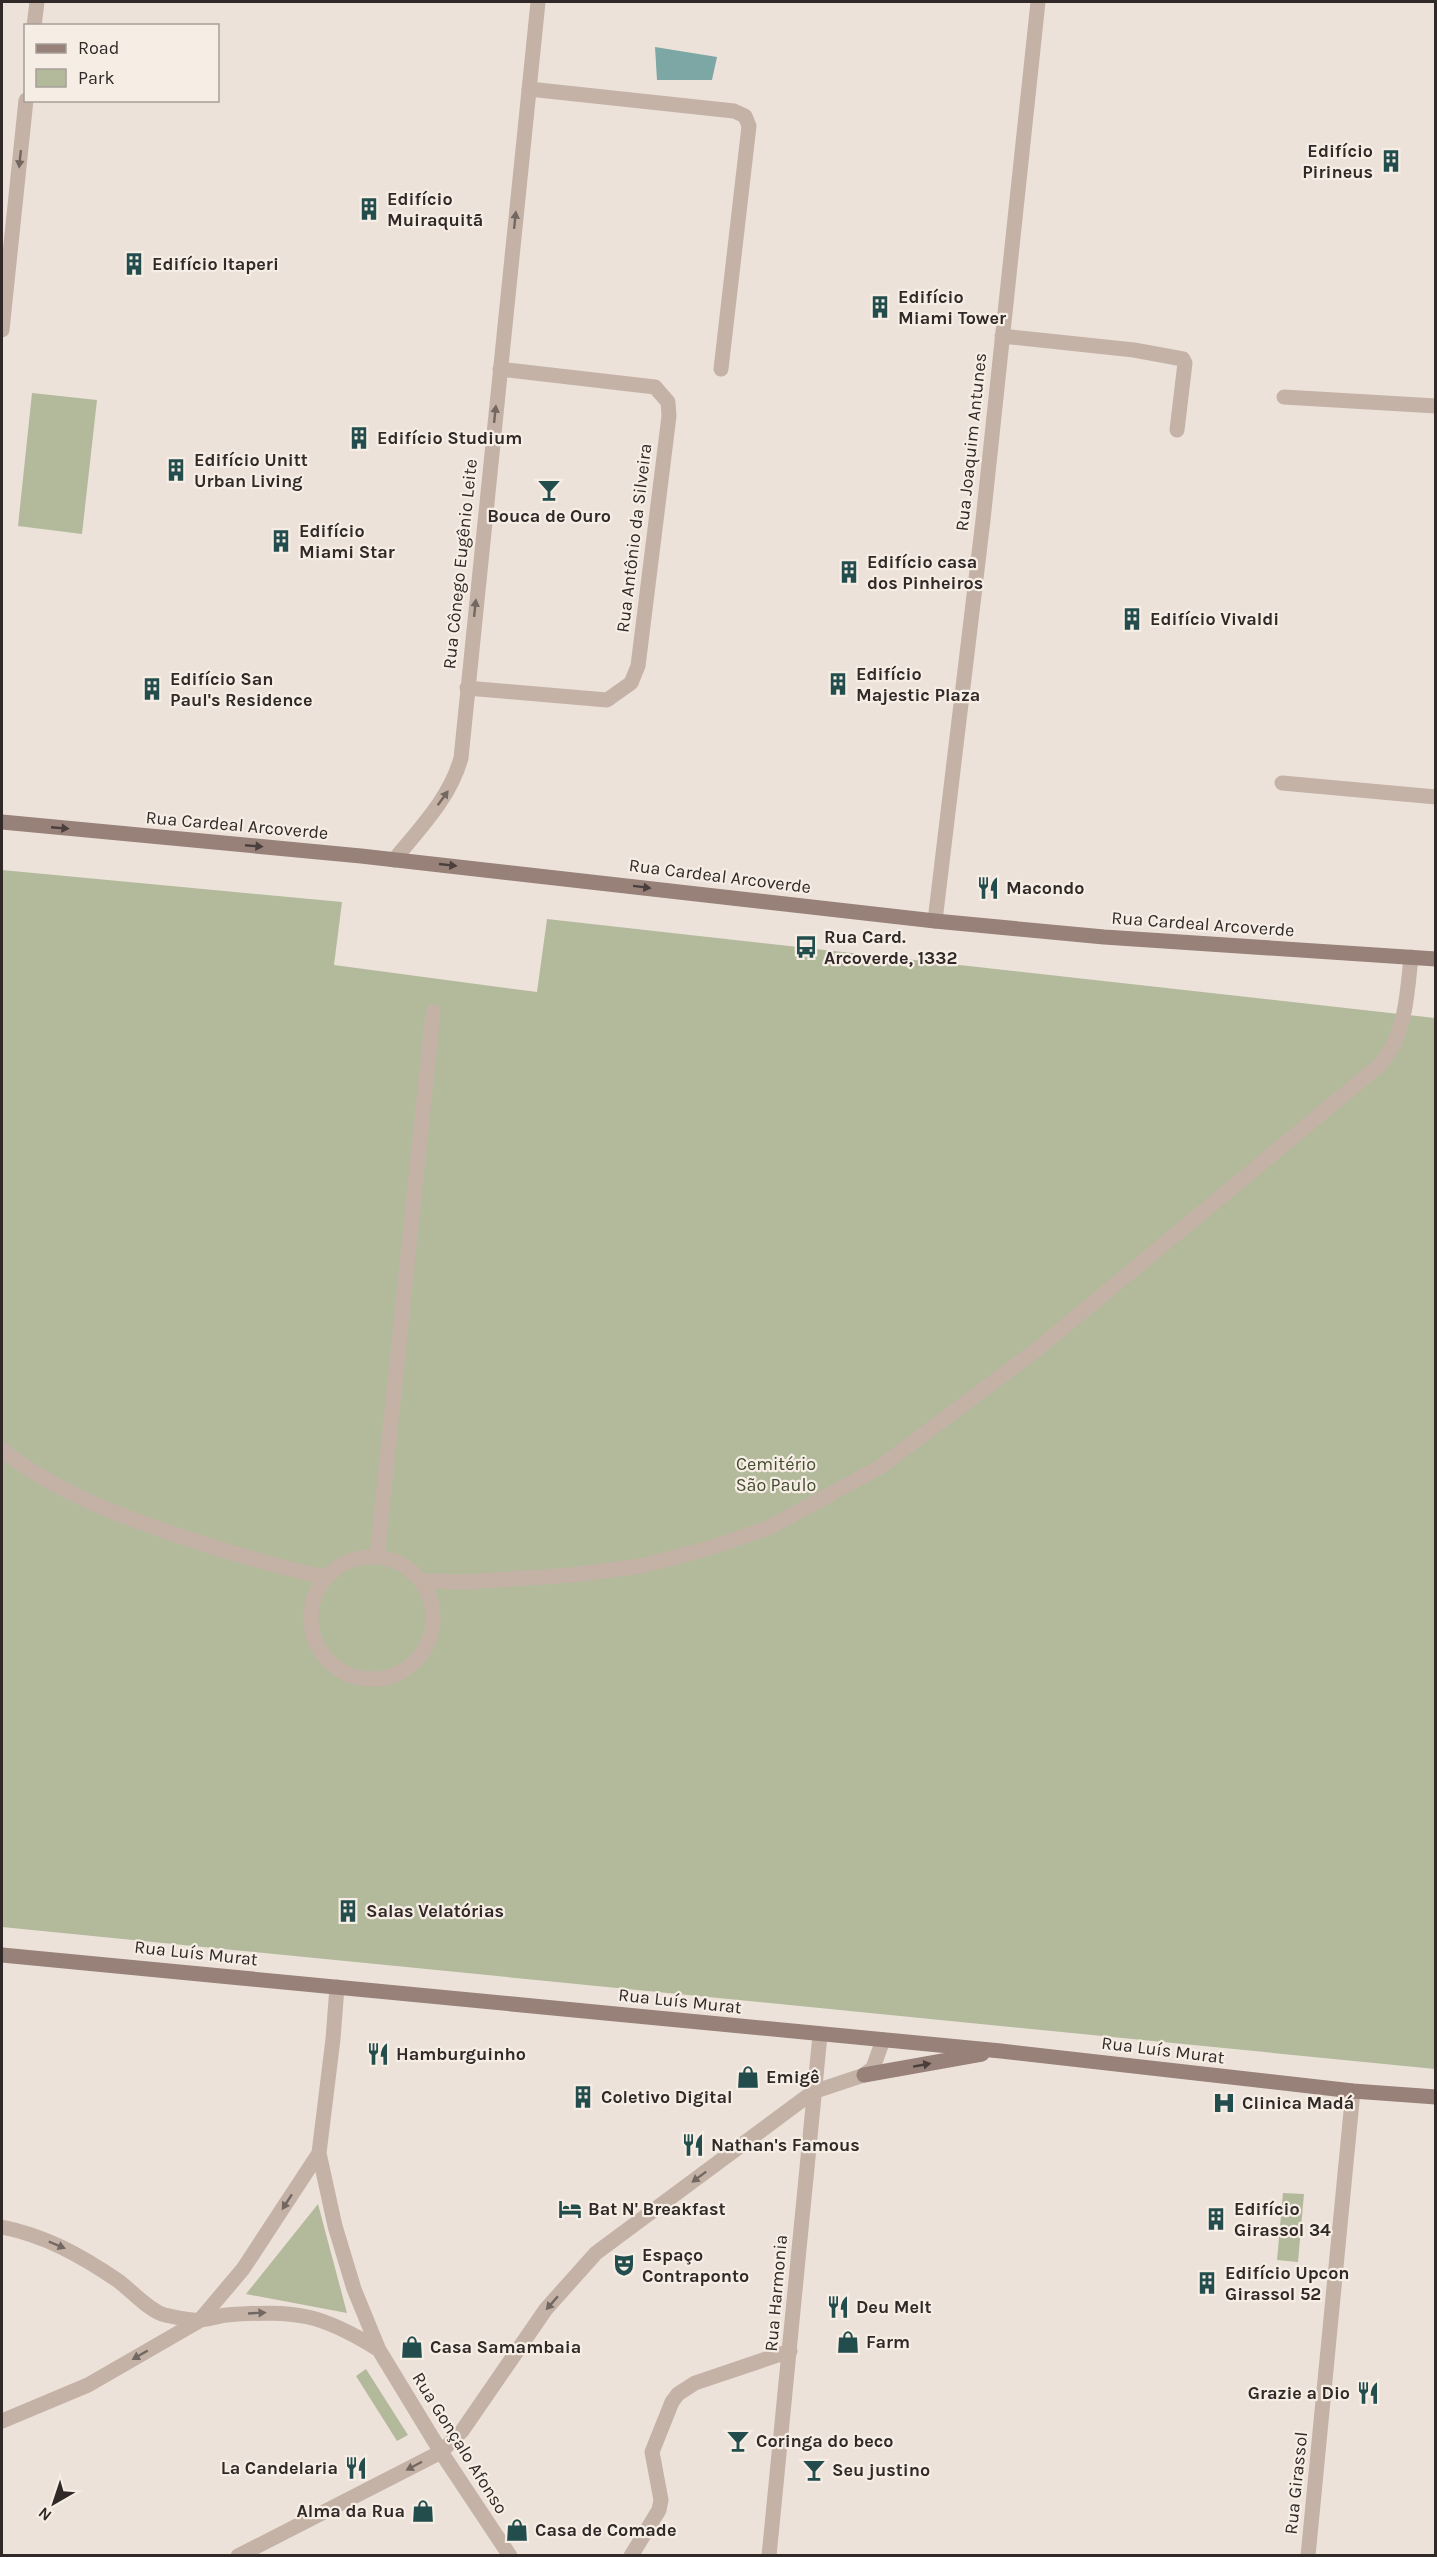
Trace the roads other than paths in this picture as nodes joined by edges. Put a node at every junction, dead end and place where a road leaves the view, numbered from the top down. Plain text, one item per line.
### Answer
1 (37, 2) edge
2 (538, 2) edge
3 (1038, 2) edge
4 (34, 24) edge
5 (529, 89) junction
6 (26, 102) edge
7 (2, 330) edge
8 (1002, 336) junction
9 (500, 369) junction
10 (722, 369) dead end
11 (1284, 397) dead end
12 (1436, 406) edge
13 (1177, 430) dead end
14 (467, 688) junction
15 (1282, 783) dead end
16 (1436, 797) edge
17 (2, 822) edge
18 (394, 860) junction
19 (935, 921) junction
20 (1411, 957) junction
21 (1436, 959) edge
22 (433, 1012) dead end
23 (2, 1450) edge
24 (377, 1557) junction
25 (325, 1577) junction
26 (421, 1581) junction
27 (2, 1955) edge
28 (337, 1987) junction
29 (820, 2035) junction
30 (883, 2040) junction
31 (1001, 2051) junction
32 (864, 2075) junction
33 (1353, 2091) junction
34 (813, 2092) junction
35 (1436, 2097) edge
36 (319, 2153) junction
37 (2, 2227) edge
38 (161, 2314) junction
39 (199, 2320) junction
40 (166, 2340) junction
41 (379, 2350) junction
42 (790, 2351) junction
43 (2, 2421) edge
44 (441, 2452) junction
45 (238, 2556) edge
46 (510, 2556) edge
47 (632, 2556) edge
48 (769, 2556) edge
49 (1308, 2556) edge

1 - 4 street
2 - 5 street, Rua Cônego Eugênio Leite
3 - 8 street, Rua Joaquim Antunes
9 -> 5 street, Rua Cônego Eugênio Leite
5 - 10 street
6 -> 7 street
8 - 13 street
8 - 19 street, Rua Joaquim Antunes
14 -> 9 street, Rua Cônego Eugênio Leite
9 - 14 street, Rua Antônio da Silveira
11 - 12 street
18 -> 14 street, Rua Cônego Eugênio Leite
15 - 16 street
17 -> 18 street, Rua Cardeal Arcoverde
18 -> 19 street, Rua Cardeal Arcoverde
19 - 20 street, Rua Cardeal Arcoverde
20 - 21 street, Rua Cardeal Arcoverde
20 - 26 street
22 - 24 street
23 - 25 street
24 - 25 street
24 - 26 street
25 - 26 street
27 - 28 street, Rua Luís Murat
28 - 29 street, Rua Luís Murat
28 - 36 street
29 - 30 street, Rua Luís Murat
29 - 34 street, Rua Harmonia
30 - 31 street, Rua Luís Murat
30 - 32 street
32 -> 31 street
31 - 33 street, Rua Luís Murat
32 - 34 street
33 - 35 street, Rua Luís Murat
33 - 49 street, Rua Girassol
34 - 42 street, Rua Harmonia
34 -> 44 street
36 -> 39 street
36 - 41 street, Rua Gonçalo Afonso
37 -> 38 street
38 - 39 street
38 - 40 street
39 - 40 street
39 -> 41 street, Rua Gonçalo Afonso
40 -> 43 street
41 - 44 street, Rua Gonçalo Afonso
42 - 47 street
42 - 48 street, Rua Harmonia
44 -> 45 street
44 - 46 street, Rua Gonçalo Afonso

